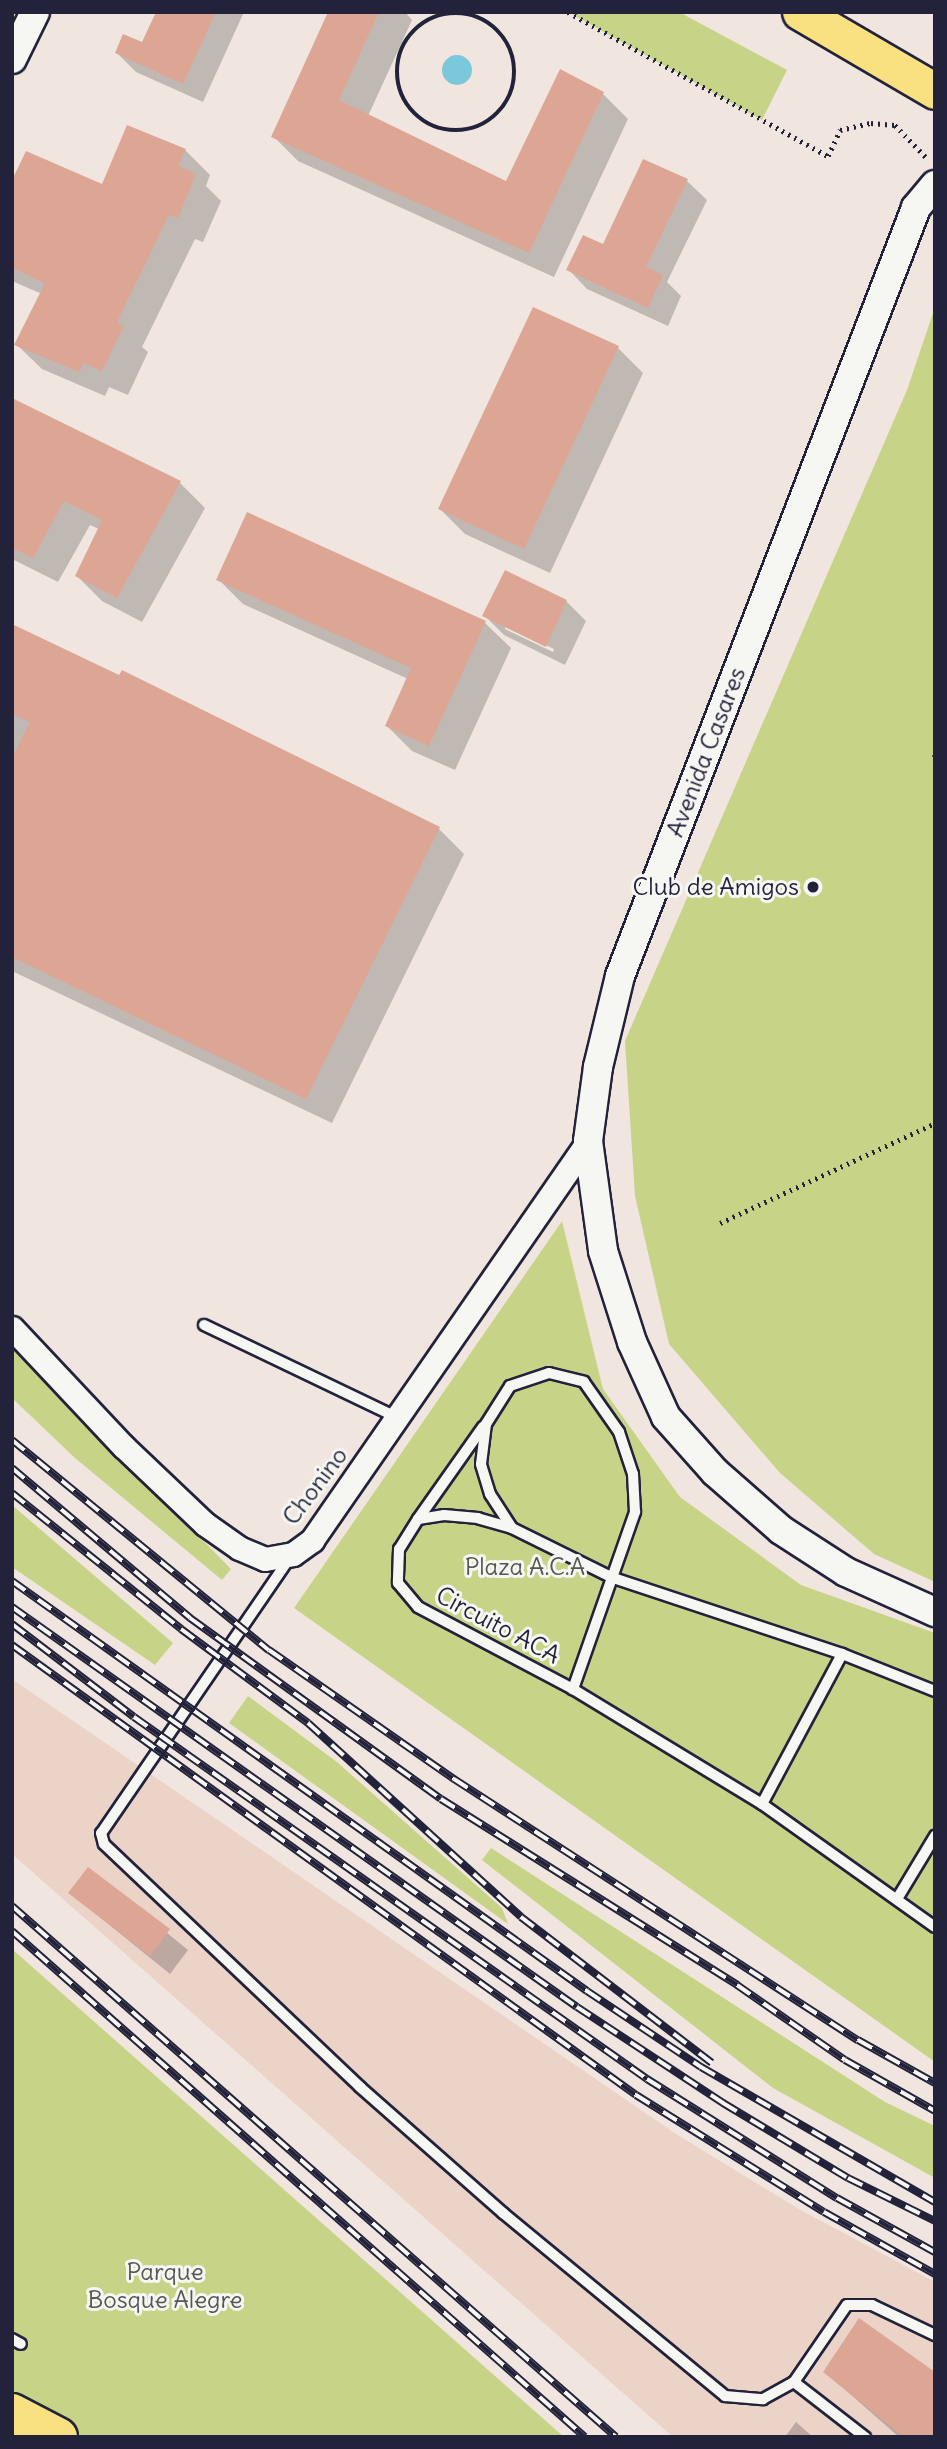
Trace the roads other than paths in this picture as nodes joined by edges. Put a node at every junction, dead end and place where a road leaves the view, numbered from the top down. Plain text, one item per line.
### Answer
1 (35, 12) edge
2 (800, 12) edge
3 (12, 59) edge
4 (935, 91) edge
5 (933, 174) edge
6 (589, 1141) junction
7 (204, 1325) dead end
8 (12, 1328) edge
9 (398, 1418) junction
10 (486, 1424) junction
11 (418, 1519) junction
12 (512, 1528) junction
13 (293, 1554) junction
14 (611, 1577) junction
15 (935, 1612) edge
16 (842, 1654) junction
17 (573, 1689) junction
18 (935, 1690) edge
19 (762, 1804) junction
20 (935, 1836) edge
21 (897, 1899) junction
22 (935, 1927) edge
23 (935, 2335) edge
24 (794, 2382) junction
25 (12, 2413) edge
26 (58, 2437) edge
27 (865, 2437) edge

1 - 3 street
2 - 4 main road
5 - 6 street, Avenida Casares
6 - 9 street, Chonino
6 - 15 street, Avenida Casares
7 - 9 lane
8 - 13 street, Chonino
9 - 13 street, Chonino
10 - 11 lane, Circuito ACA
10 - 12 lane, Circuito ACA
10 - 14 lane, Circuito ACA
11 - 12 lane
11 - 17 lane, Circuito ACA
12 - 14 lane
13 - 24 lane
14 - 16 lane
14 - 17 lane, Circuito ACA
16 - 18 lane
16 - 19 lane
17 - 19 lane, Circuito ACA
19 - 21 lane, Circuito ACA
20 - 21 lane
21 - 22 lane, Circuito ACA
23 - 24 lane
24 - 27 lane
25 - 26 highway

